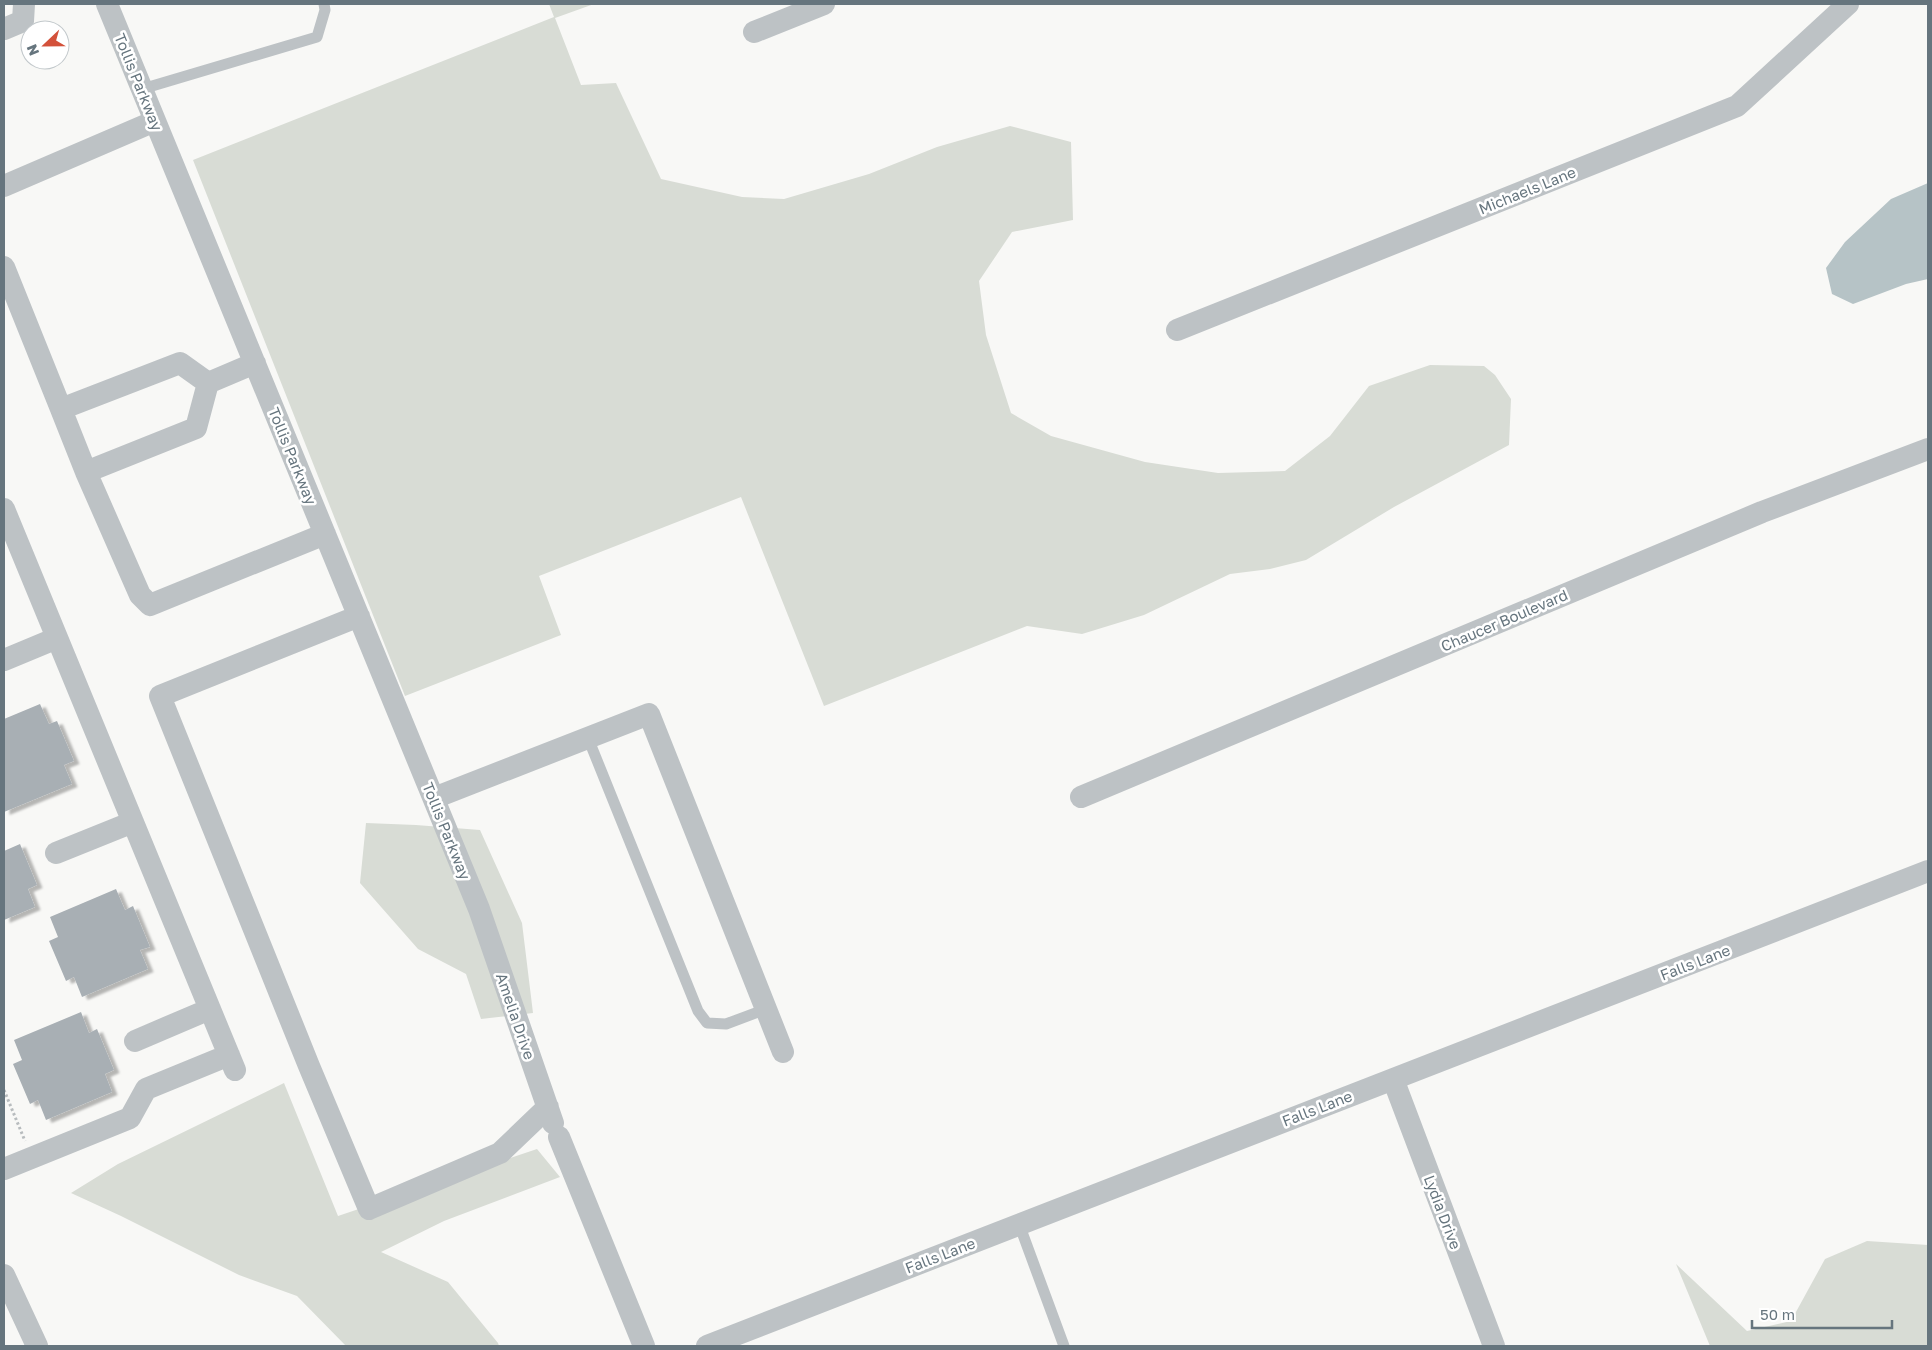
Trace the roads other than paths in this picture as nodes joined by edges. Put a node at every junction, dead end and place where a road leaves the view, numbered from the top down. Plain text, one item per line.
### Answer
1 (24, 4) edge
2 (107, 4) edge
3 (324, 4) edge
4 (824, 4) edge
5 (1848, 4) edge
6 (4, 29) edge
7 (754, 32) dead end
8 (142, 89) junction
9 (155, 121) junction
10 (4, 186) edge
11 (4, 267) edge
12 (1177, 330) dead end
13 (255, 363) junction
14 (208, 383) junction
15 (61, 409) junction
16 (1928, 449) edge
17 (86, 472) junction
18 (4, 509) edge
19 (325, 534) junction
20 (359, 616) junction
21 (57, 638) junction
22 (4, 660) edge
23 (588, 738) junction
24 (1081, 796) dead end
25 (434, 798) junction
26 (133, 822) junction
27 (56, 853) dead end
28 (1928, 871) edge
29 (479, 909) joint
30 (210, 1009) junction
31 (766, 1009) junction
32 (135, 1041) dead end
33 (783, 1052) dead end
34 (1393, 1079) junction
35 (553, 1122) junction
36 (4, 1168) edge
37 (1019, 1224) junction
38 (4, 1275) edge
39 (37, 1346) edge
40 (644, 1346) edge
41 (706, 1346) edge
42 (1064, 1346) edge
43 (1494, 1346) edge

1 - 6 street
2 - 8 street, Tollis Parkway
3 - 8 lane
4 - 7 street
5 - 12 street, Michaels Lane
8 - 9 street, Tollis Parkway
9 - 10 street
9 - 13 street, Tollis Parkway
11 - 15 street
13 - 14 street
13 - 19 street, Tollis Parkway
14 - 15 street
14 - 17 street
15 - 17 street
16 - 24 street, Chaucer Boulevard
17 - 19 street
18 - 21 street
19 - 20 street, Tollis Parkway
20 - 25 street, Tollis Parkway
20 - 35 street
21 - 22 street
21 - 26 street
23 - 25 street
23 - 31 lane
23 - 31 street
25 - 29 street, Tollis Parkway
26 - 27 street
26 - 30 street
28 - 34 street, Falls Lane
29 - 35 street, Amelia Drive
30 - 32 street
30 - 36 street
31 - 33 street
34 - 37 street, Falls Lane
34 - 43 street, Lydia Drive
35 - 40 street, Amelia Drive
37 - 41 street, Falls Lane
37 - 42 lane
38 - 39 street

